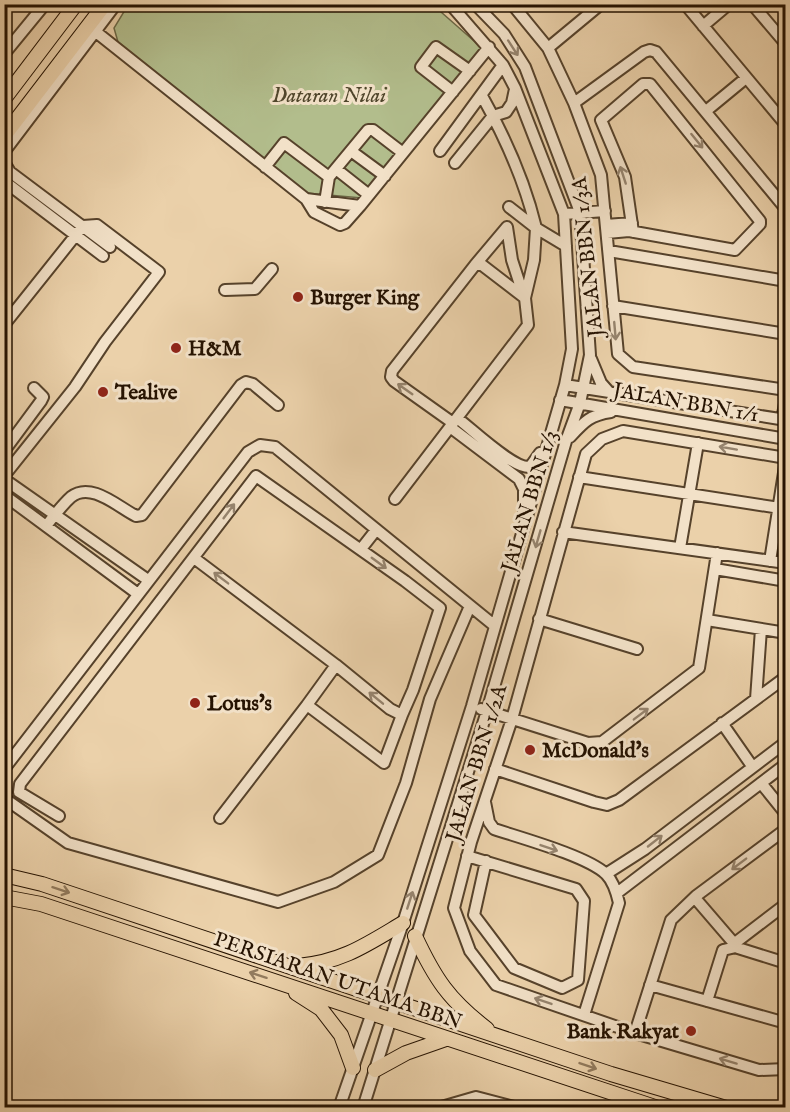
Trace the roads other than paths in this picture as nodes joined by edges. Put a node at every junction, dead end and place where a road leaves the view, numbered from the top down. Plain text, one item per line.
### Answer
1 (45, 4) edge
2 (76, 4) edge
3 (105, 4) edge
4 (116, 4) edge
5 (450, 4) edge
6 (475, 4) edge
7 (512, 4) edge
8 (602, 4) edge
9 (685, 4) edge
10 (729, 4) edge
11 (752, 4) edge
12 (703, 26) junction
13 (96, 32) junction
14 (786, 44) edge
15 (489, 47) junction
16 (548, 48) junction
17 (4, 54) edge
18 (503, 65) junction
19 (470, 71) junction
20 (746, 78) junction
21 (515, 88) junction
22 (453, 92) junction
23 (482, 96) junction
24 (4, 99) edge
25 (574, 103) junction
26 (706, 111) junction
27 (506, 112) junction
28 (495, 121) junction
29 (529, 124) junction
30 (786, 125) edge
31 (4, 136) edge
32 (351, 151) junction
33 (440, 151) dead end
34 (4, 152) edge
35 (403, 153) junction
36 (4, 162) edge
37 (455, 163) dead end
38 (265, 166) junction
39 (333, 173) junction
40 (385, 176) junction
41 (4, 181) edge
42 (369, 195) junction
43 (306, 200) junction
44 (325, 202) junction
45 (360, 206) junction
46 (509, 207) dead end
47 (786, 209) edge
48 (604, 211) junction
49 (580, 212) junction
50 (564, 213) junction
51 (83, 226) junction
52 (632, 227) junction
53 (536, 228) junction
54 (607, 229) junction
55 (75, 235) junction
56 (566, 246) junction
57 (110, 247) dead end
58 (609, 251) junction
59 (103, 256) dead end
60 (475, 265) junction
61 (272, 269) dead end
62 (786, 280) edge
63 (225, 290) dead end
64 (525, 298) junction
65 (613, 306) junction
66 (4, 325) edge
67 (786, 334) edge
68 (590, 355) junction
69 (565, 386) junction
70 (34, 388) dead end
71 (584, 388) junction
72 (786, 390) edge
73 (609, 392) junction
74 (786, 398) edge
75 (560, 400) junction
76 (580, 403) junction
77 (278, 405) dead end
78 (624, 411) junction
79 (784, 420) edge
80 (454, 422) junction
81 (551, 431) junction
82 (786, 439) edge
83 (566, 441) junction
84 (698, 443) junction
85 (4, 451) edge
86 (786, 459) edge
87 (579, 477) junction
88 (4, 478) edge
89 (689, 493) junction
90 (4, 495) edge
91 (395, 499) dead end
92 (782, 508) edge
93 (55, 515) junction
94 (46, 526) junction
95 (523, 528) junction
96 (376, 530) junction
97 (563, 532) junction
98 (680, 548) junction
99 (361, 549) junction
100 (717, 553) junction
101 (194, 558) junction
102 (770, 561) junction
103 (786, 563) edge
104 (715, 569) junction
105 (148, 580) junction
106 (786, 581) edge
107 (524, 586) junction
108 (138, 594) junction
109 (470, 606) junction
110 (539, 619) junction
111 (707, 620) junction
112 (495, 626) junction
113 (761, 629) junction
114 (786, 633) edge
115 (637, 649) dead end
116 (336, 665) junction
117 (786, 677) edge
118 (413, 690) junction
119 (430, 699) junction
120 (756, 699) junction
121 (307, 705) junction
122 (472, 706) junction
123 (486, 711) junction
124 (402, 715) junction
125 (512, 719) junction
126 (722, 723) junction
127 (786, 742) edge
128 (786, 764) edge
129 (753, 766) junction
130 (4, 769) edge
131 (495, 769) junction
132 (761, 783) junction
133 (4, 798) edge
134 (484, 800) junction
135 (786, 814) edge
136 (59, 816) dead end
137 (220, 818) dead end
138 (494, 829) junction
139 (786, 829) edge
140 (471, 842) junction
141 (467, 856) junction
142 (486, 861) junction
143 (606, 874) junction
144 (4, 875) edge
145 (617, 893) junction
146 (4, 897) edge
147 (695, 898) junction
148 (786, 904) edge
149 (403, 923) junction
150 (415, 936) junction
151 (736, 945) junction
152 (786, 963) edge
153 (293, 967) junction
154 (280, 982) junction
155 (650, 985) junction
156 (379, 995) junction
157 (708, 1001) junction
158 (397, 1002) junction
159 (373, 1014) junction
160 (584, 1015) junction
161 (391, 1020) junction
162 (786, 1023) edge
163 (635, 1033) junction
164 (493, 1034) junction
165 (446, 1039) junction
166 (353, 1068) junction
167 (786, 1069) edge
168 (375, 1070) junction
169 (339, 1107) edge
170 (363, 1107) edge
171 (438, 1107) edge
172 (518, 1107) edge
173 (658, 1107) edge
174 (726, 1107) edge

1 - 17 street
2 - 24 main road
3 - 31 main road
4 - 13 street
5 - 15 street, JALAN BBN 1/3
6 -> 49 street, JALAN BBN 1/3
7 - 16 street, JALAN BBN 1/3A
8 - 16 street
9 - 12 street
10 - 12 street
11 - 14 street
12 - 20 street
13 - 34 street
13 - 38 street
15 - 18 street, JALAN BBN 1/3
15 - 19 street
16 - 25 street, JALAN BBN 1/3A
18 - 21 street, JALAN BBN 1/3
18 - 23 street
19 - 22 street
19 - 22 street
20 - 26 street
20 - 30 street
21 - 27 street
21 - 29 street, JALAN BBN 1/3
22 - 35 street
23 - 28 street
23 - 33 street
25 - 26 street
25 - 48 street, JALAN BBN 1/3A
26 - 47 street
27 - 28 street
27 - 29 street
28 - 37 street
28 - 53 street
29 - 50 street, JALAN BBN 1/3
32 - 35 street
32 - 39 street
32 - 40 street
35 - 40 street
36 - 51 street
38 - 39 street
38 - 43 street
39 - 42 street
39 - 44 street
40 - 42 street
41 - 55 street
42 - 45 street
43 - 44 street
43 - 45 street
44 - 45 street
46 - 53 street
48 - 49 street
48 - 54 street, JALAN BBN 1/3A
49 - 50 street
49 - 68 street, JALAN BBN 1/3
50 - 56 street, JALAN BBN 1/3
51 - 55 street
51 - 57 street
51 - 88 street
52 -> 52 street
52 - 54 street
53 - 56 street
53 - 64 street
54 - 58 street, JALAN BBN 1/3A
55 - 59 street
55 - 66 street
56 - 69 street, JALAN BBN 1/3
58 - 62 street
58 - 65 street, JALAN BBN 1/3A
60 - 64 street
60 - 64 street
80 -> 60 street
61 - 63 street
64 - 80 street
65 - 67 street
65 -> 72 street, JALAN BBN 1/3A
68 - 71 street, JALAN BBN 1/3
68 - 73 street
69 - 71 street, JALAN BBN 1/1
69 - 75 street, JALAN BBN 1/3
70 - 85 street
71 - 73 street, JALAN BBN 1/1
71 - 76 street, JALAN BBN 1/3
73 - 79 street, JALAN BBN 1/1
74 - 79 street
75 - 76 street, JALAN BBN 1/1
75 - 81 street, JALAN BBN 1/3
76 - 78 street, JALAN BBN 1/1
76 - 83 street, JALAN BBN 1/3
77 - 93 street
78 - 82 street, JALAN BBN 1/1
78 - 83 street
80 - 81 street
80 - 91 street
80 - 95 street
81 - 95 street, JALAN BBN 1/3
83 -> 107 street, JALAN BBN 1/3
86 -> 84 street, JALAN BBN 1/2A
84 - 87 street, JALAN BBN 1/2A
84 - 89 street
86 - 92 street
87 - 89 street
87 - 97 street, JALAN BBN 1/2A
88 - 93 street
89 - 92 street
89 - 98 street
90 - 94 street
92 - 102 street
93 - 94 street
93 - 105 street
94 - 108 street
95 - 112 street, JALAN BBN 1/3
96 - 99 street
96 - 105 street
96 - 109 street
97 - 98 street
97 - 110 street, JALAN BBN 1/2A
98 - 100 street
101 -> 99 street
99 -> 118 street
100 - 102 street
100 - 104 street
116 -> 101 street
101 - 136 street
102 - 103 street
104 - 106 street
104 - 111 street
105 - 108 street
107 - 112 street
107 - 123 street, JALAN BBN 1/3
108 - 130 street
109 - 112 street
109 - 119 street
110 - 115 street
110 - 125 street, JALAN BBN 1/2A
111 - 113 street
125 -> 111 street
112 - 122 street, JALAN BBN 1/3
113 - 114 street
113 - 120 street
116 - 121 street
124 -> 116 street
117 - 120 street
118 - 119 street
118 - 124 street
119 - 133 street
120 - 126 street
121 - 124 street
121 - 137 street
122 - 123 street
149 -> 122 street, JALAN BBN 1/3
123 - 125 street
123 - 150 street, JALAN BBN 1/3
125 - 131 street, JALAN BBN 1/2A
126 - 129 street
126 - 131 street
127 - 129 street
128 - 132 street
143 -> 129 street
131 - 134 street, JALAN BBN 1/2A
132 - 135 street
132 - 145 street
134 - 138 street
134 - 140 street, JALAN BBN 1/2A
138 - 140 street
138 -> 143 street
139 -> 147 street
140 - 141 street, JALAN BBN 1/2A
141 - 142 street
160 -> 141 street, JALAN BBN 1/2A
142 - 142 street
143 - 145 street
144 -> 153 main road, PERSIARAN UTAMA BBN
145 - 160 street
154 -> 146 main road, PERSIARAN UTAMA BBN
147 - 151 street
147 - 155 street
148 - 151 street
149 - 153 main road
149 - 156 street, JALAN BBN 1/3
150 - 158 street, JALAN BBN 1/3
150 - 164 main road
151 - 152 street
151 - 157 street
153 - 156 main road, PERSIARAN UTAMA BBN
154 - 159 main road, PERSIARAN UTAMA BBN
154 - 166 main road
155 - 157 street
155 - 163 street
156 - 158 main road, PERSIARAN UTAMA BBN
156 - 159 street, JALAN BBN 1/3
157 - 162 street
158 - 161 street, JALAN BBN 1/3
158 - 164 main road, PERSIARAN UTAMA BBN
159 - 161 main road, PERSIARAN UTAMA BBN
159 - 166 street, JALAN BBN 1/3
160 - 163 street, JALAN BBN 1/2A
161 - 165 main road, PERSIARAN UTAMA BBN
161 - 168 street, JALAN BBN 1/3
167 -> 163 street, JALAN BBN 1/2A
164 -> 174 main road, PERSIARAN UTAMA BBN
165 - 168 main road
165 - 173 main road, PERSIARAN UTAMA BBN
166 - 169 street, JALAN BBN 1/3
168 - 170 street, JALAN BBN 1/3
171 - 172 street

